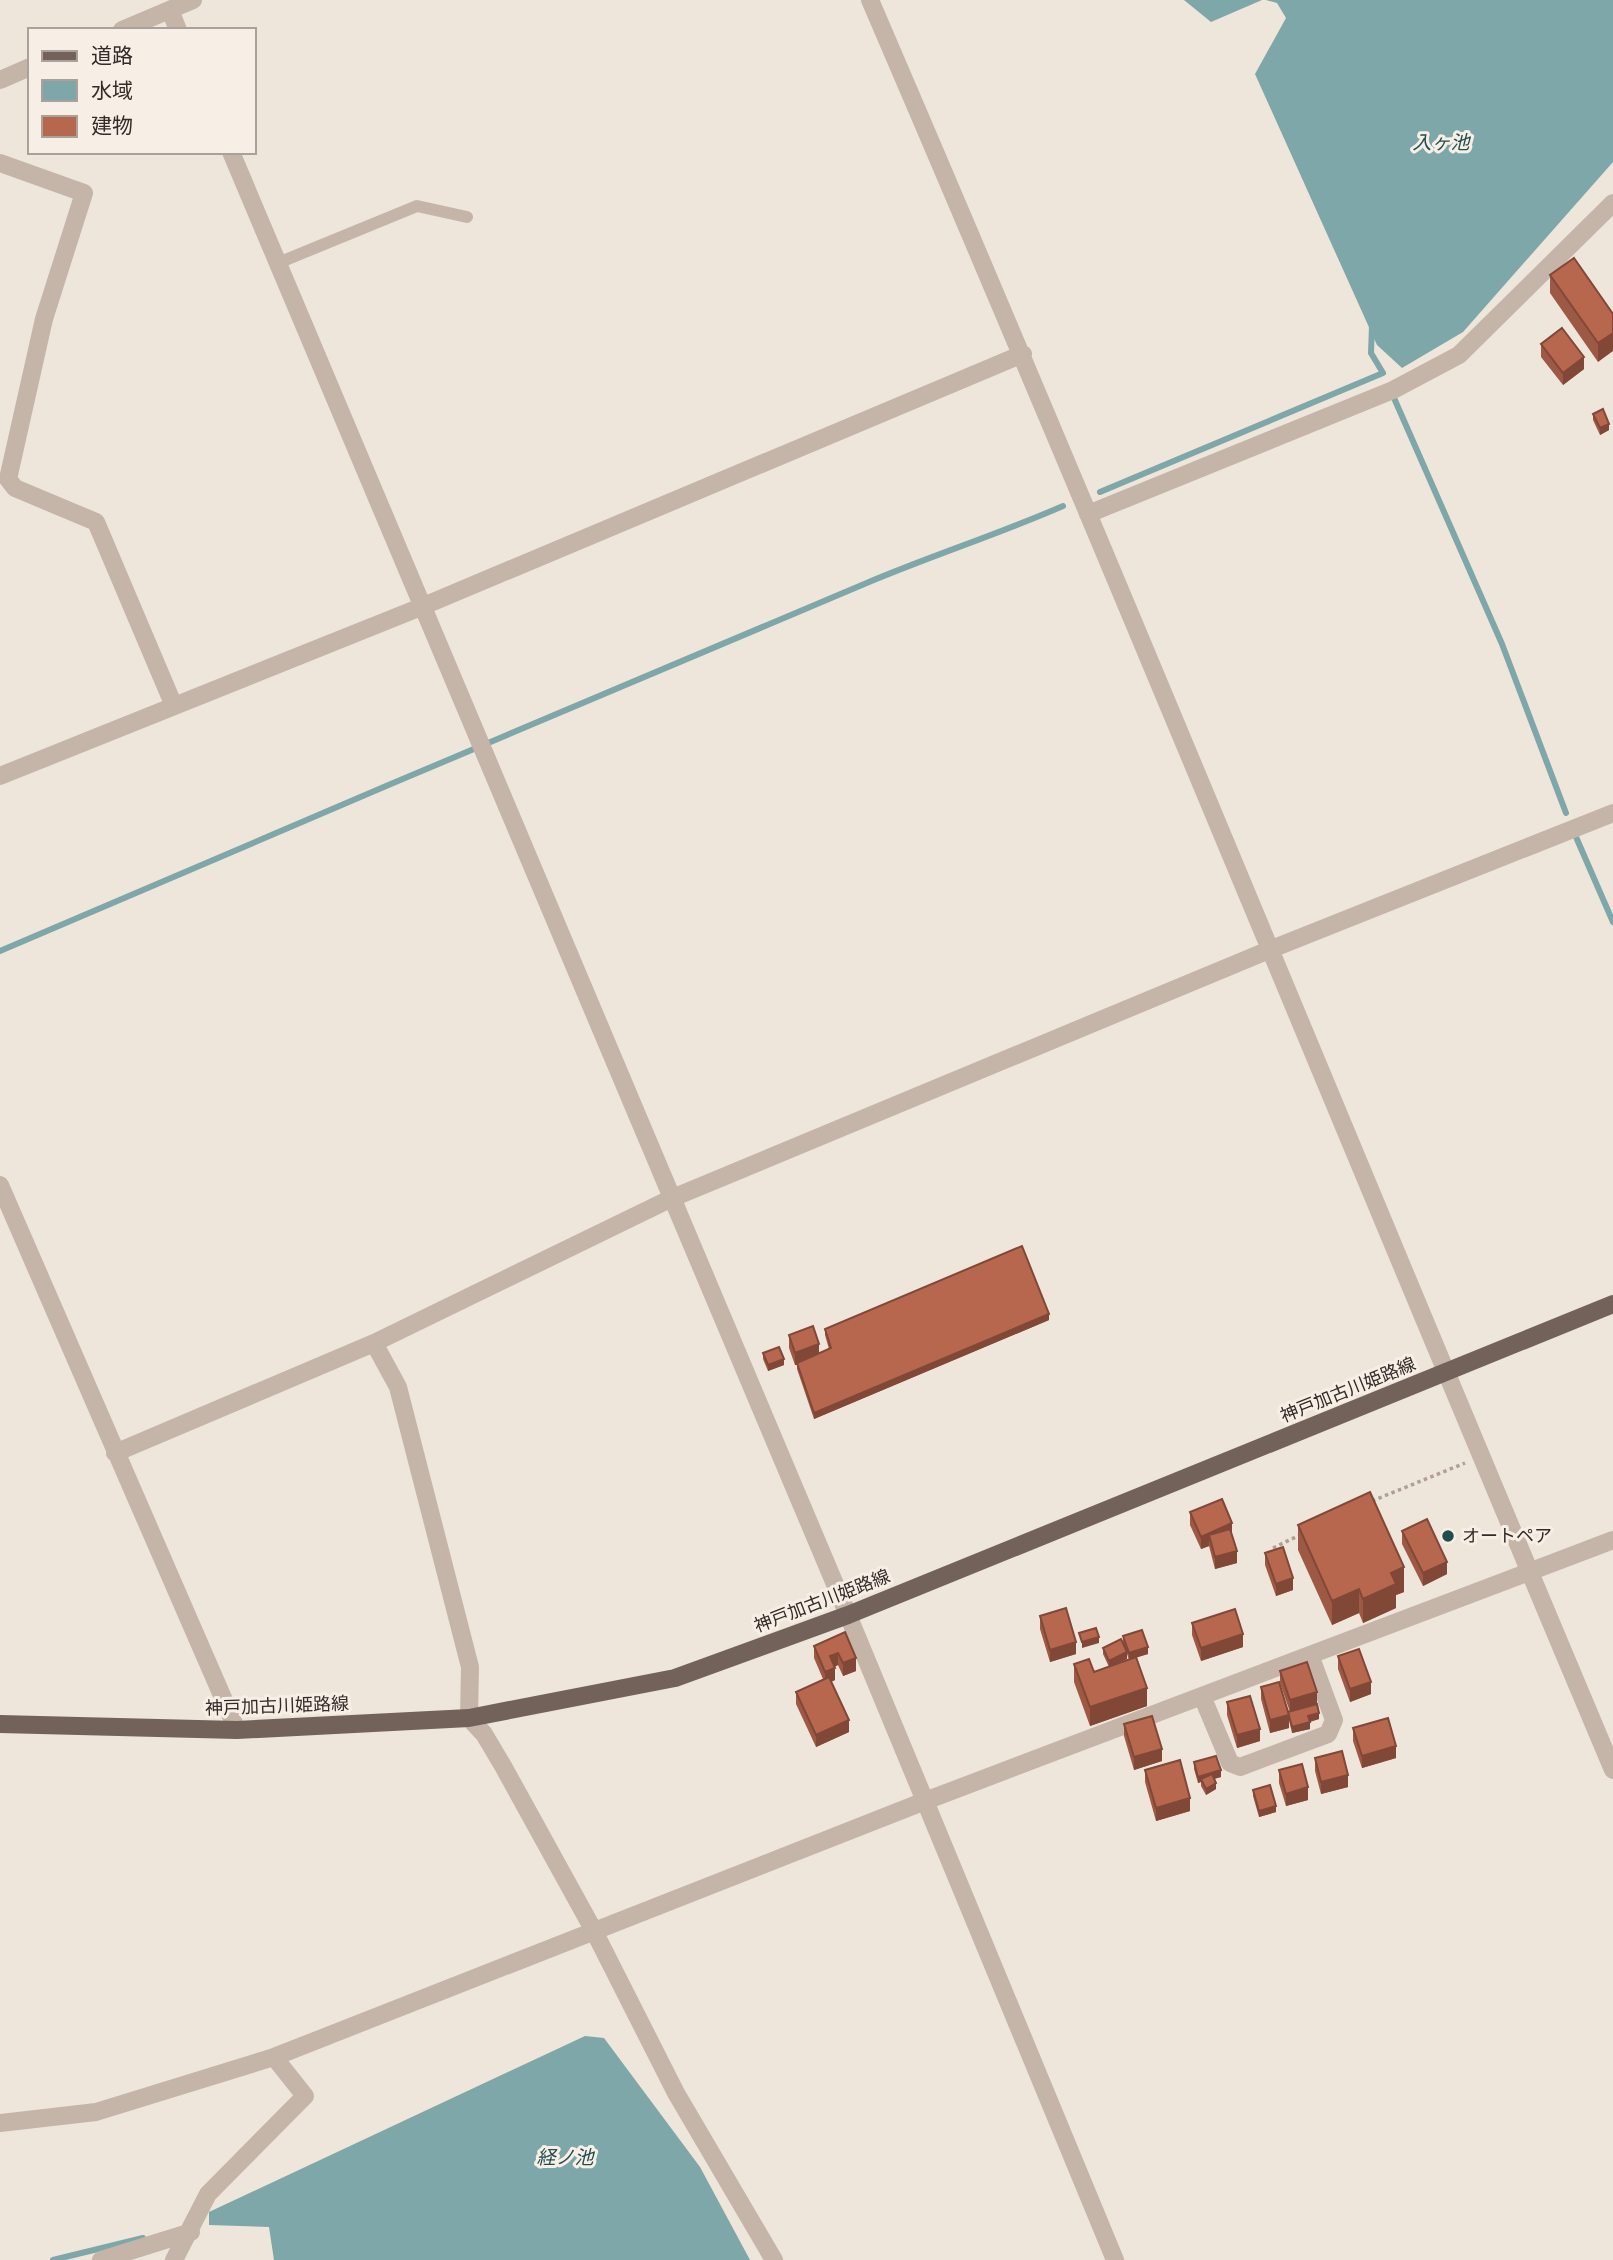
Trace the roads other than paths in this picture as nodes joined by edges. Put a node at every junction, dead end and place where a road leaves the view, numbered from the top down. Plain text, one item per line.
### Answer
1 (193, 0) edge
2 (870, 0) edge
3 (170, 10) junction
4 (126, 28) edge
5 (177, 28) edge
6 (28, 68) edge
7 (0, 80) edge
8 (232, 154) edge
9 (0, 163) edge
10 (1613, 203) edge
11 (467, 217) dead end
12 (278, 263) junction
13 (1023, 354) junction
14 (1088, 514) junction
15 (421, 607) junction
16 (174, 706) junction
17 (0, 776) edge
18 (1613, 813) edge
19 (1269, 950) junction
20 (0, 1185) edge
21 (670, 1199) junction
22 (1613, 1304) edge
23 (374, 1343) junction
24 (1444, 1374) junction
25 (115, 1453) junction
26 (1613, 1540) edge
27 (1530, 1572) junction
28 (848, 1615) junction
29 (1310, 1655) junction
30 (1202, 1696) junction
31 (469, 1718) junction
32 (0, 1724) edge
33 (237, 1730) junction
34 (1613, 1770) edge
35 (925, 1801) junction
36 (594, 1931) junction
37 (274, 2057) junction
38 (0, 2123) edge
39 (191, 2232) junction
40 (101, 2260) edge
41 (174, 2260) edge
42 (774, 2260) edge
43 (1115, 2260) edge

1 - 3 street
2 - 13 street
3 - 4 street
3 - 5 street
6 - 7 street
8 - 12 street
9 - 16 street
10 - 14 street
11 - 12 lane
12 - 15 street
13 - 14 street
13 - 15 street
14 - 19 street
15 - 16 street
15 - 21 street
16 - 17 street
18 - 19 street
19 - 21 street
19 - 24 street
20 - 25 street
21 - 23 street
21 - 28 street
22 - 24 main road, 神戸加古川姫路線
23 - 25 street
23 - 31 street
24 - 27 street
24 - 28 main road, 神戸加古川姫路線
25 - 33 street
26 - 27 street
27 - 29 street
27 - 34 street
28 - 31 main road, 神戸加古川姫路線
28 - 35 street
29 - 30 street
29 - 30 street
30 - 35 street
31 - 33 main road, 神戸加古川姫路線
31 - 36 street
32 - 33 main road, 神戸加古川姫路線
35 - 36 street
35 - 43 street
36 - 37 street
36 - 42 street
37 - 38 street
37 - 39 street
39 - 40 street
39 - 41 street

